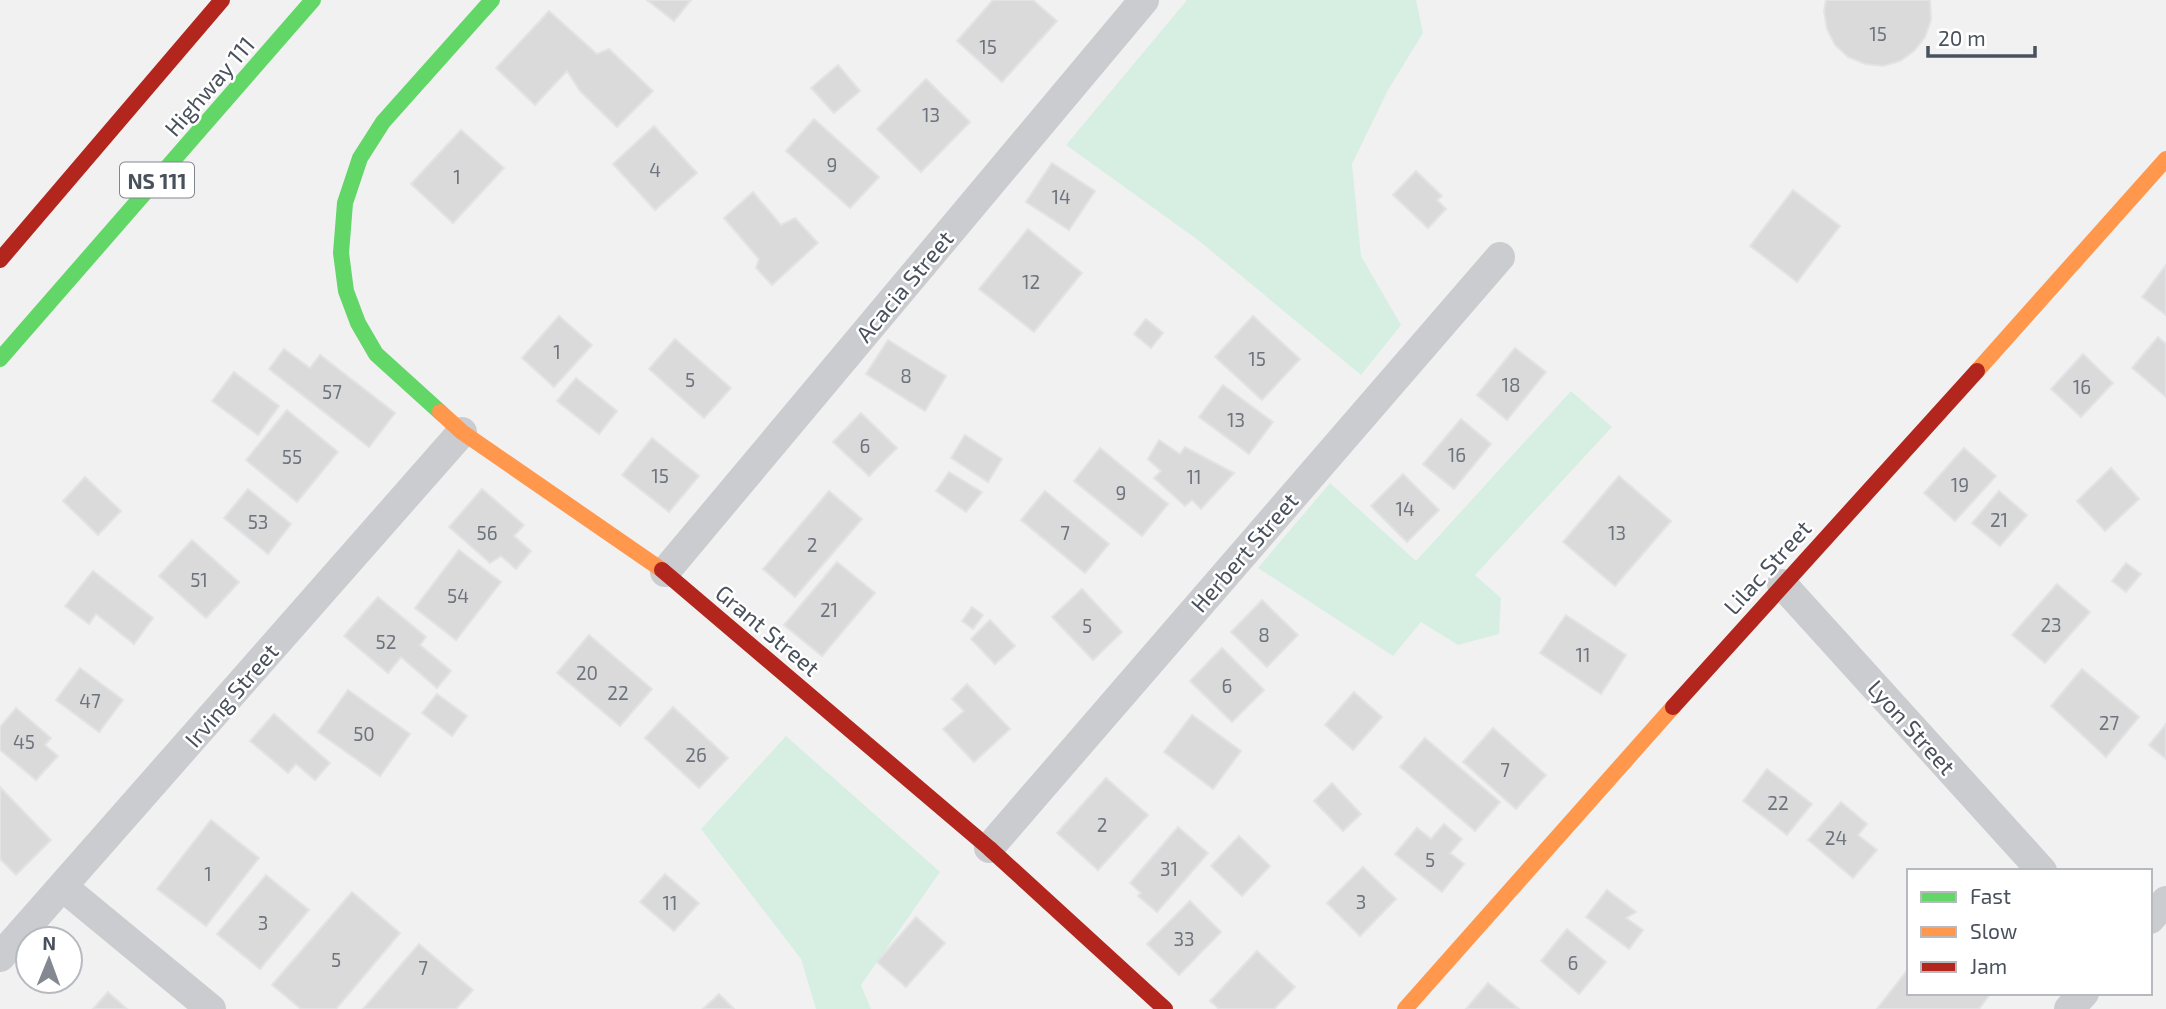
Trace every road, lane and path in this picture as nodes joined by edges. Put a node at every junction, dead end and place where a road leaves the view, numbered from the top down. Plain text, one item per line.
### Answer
1 (222, 0) edge
2 (313, 0) edge
3 (492, 0) edge
4 (1144, 0) edge
5 (2166, 159) edge
6 (1500, 257) dead end
7 (0, 260) edge
8 (0, 359) edge
9 (462, 432) junction
10 (665, 572) junction
11 (1782, 584) junction
12 (989, 848) junction
13 (2040, 869) edge
14 (63, 887) junction
15 (2166, 901) edge
16 (2152, 917) edge
17 (0, 957) edge
18 (2082, 995) edge
19 (211, 1009) edge
20 (1165, 1009) edge
21 (1405, 1009) edge
22 (2070, 1009) edge

1 - 7 main road, Highway 111 / NS 111
2 - 8 main road, Highway 111 / NS 111
3 - 9 main road, Grant Street
4 - 10 street, Acacia Street
5 - 11 main road, Lilac Street
6 - 12 street, Herbert Street
9 - 10 main road, Grant Street
9 - 14 street, Irving Street
10 - 12 main road, Grant Street
11 - 13 street, Lyon Street
11 - 21 main road, Lilac Street
12 - 20 main road, Grant Street
14 - 17 street, Irving Street
14 - 19 street
15 - 16 street
18 - 22 street

